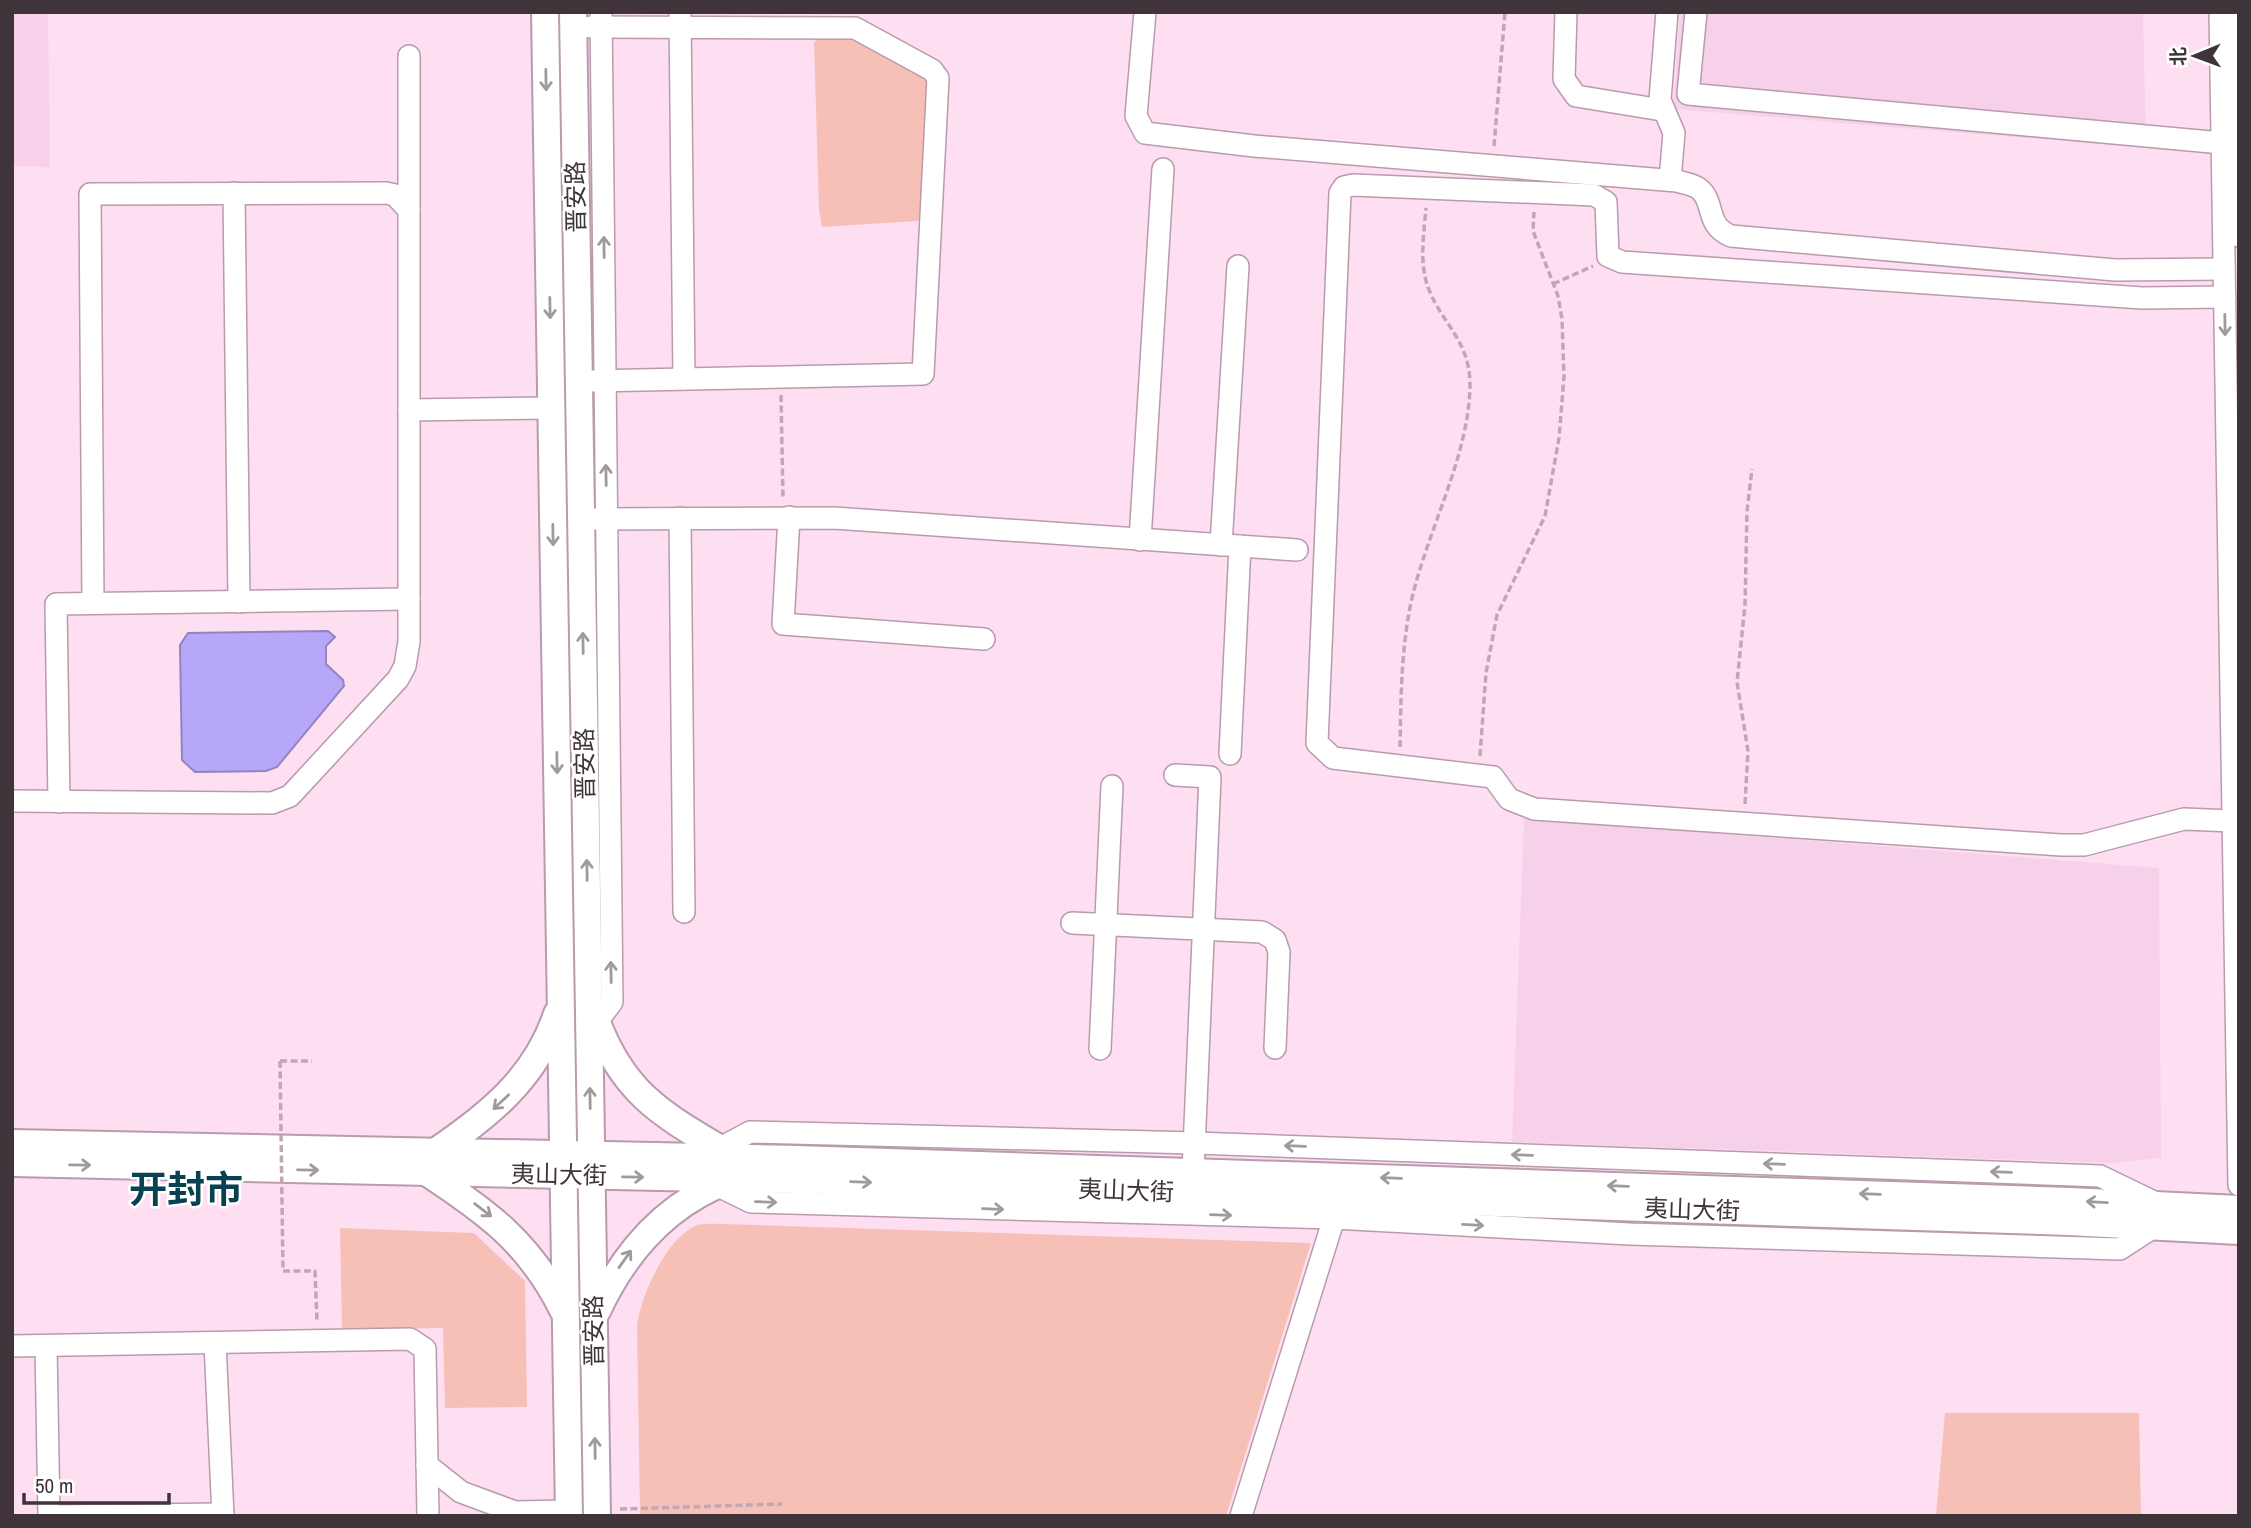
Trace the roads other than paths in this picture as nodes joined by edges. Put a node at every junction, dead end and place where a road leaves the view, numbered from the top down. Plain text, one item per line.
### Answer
1 (545, 12) edge
2 (1145, 12) edge
3 (1566, 12) edge
4 (1667, 12) edge
5 (1696, 12) edge
6 (2220, 12) edge
7 (2235, 12) edge
8 (573, 19) edge
9 (601, 19) edge
10 (680, 19) edge
11 (747, 19) edge
12 (811, 19) edge
13 (409, 56) dead end
14 (1662, 110) junction
15 (2233, 140) edge
16 (1163, 169) dead end
17 (1670, 180) junction
18 (234, 193) junction
19 (409, 210) junction
20 (2239, 236) edge
21 (1238, 266) dead end
22 (2224, 269) junction
23 (2225, 297) junction
24 (684, 379) junction
25 (592, 381) junction
26 (551, 408) junction
27 (409, 410) junction
28 (786, 507) junction
29 (680, 518) junction
30 (594, 519) junction
31 (1140, 540) junction
32 (1231, 545) junction
33 (1297, 550) dead end
34 (409, 599) junction
35 (239, 601) junction
36 (93, 603) junction
37 (984, 639) dead end
38 (1230, 754) dead end
39 (1175, 775) dead end
40 (1112, 786) dead end
41 (12, 801) edge
42 (59, 802) junction
43 (2233, 821) junction
44 (684, 912) dead end
45 (1072, 923) dead end
46 (1106, 925) junction
47 (1204, 929) junction
48 (561, 1003) junction
49 (591, 1018) junction
50 (1275, 1048) dead end
51 (1100, 1049) dead end
52 (12, 1143) edge
53 (1195, 1143) junction
54 (430, 1162) junction
55 (12, 1163) edge
56 (563, 1165) junction
57 (591, 1165) junction
58 (718, 1167) junction
59 (1193, 1172) junction
60 (2239, 1185) edge
61 (2239, 1209) edge
62 (2157, 1216) junction
63 (1334, 1218) junction
64 (2239, 1231) edge
65 (565, 1316) junction
66 (593, 1319) junction
67 (215, 1343) junction
68 (12, 1346) edge
69 (46, 1346) junction
70 (427, 1465) junction
71 (568, 1513) edge
72 (596, 1513) edge
73 (509, 1514) edge
74 (223, 1515) edge
75 (428, 1516) edge
76 (1241, 1516) edge

1 -> 26 main road, 晋安路
2 - 17 street
3 - 14 street
4 - 14 street
5 - 15 street
6 - 15 street
7 - 15 street
8 - 9 street
8 - 25 main road, 晋安路
9 - 10 street
25 -> 9 street
10 - 11 street
10 - 24 street
11 - 12 street
12 - 24 street
13 - 19 street
14 - 17 street
15 - 20 street
15 - 22 street
16 - 31 street
17 - 22 street
18 - 19 street
18 - 35 street
18 - 36 street
19 - 27 street
21 - 32 street
22 - 23 street
23 -> 43 street
23 - 43 street
24 - 25 street
30 -> 25 main road, 晋安路
26 - 27 street
26 -> 48 main road, 晋安路
27 - 34 street
28 - 29 street
28 - 31 street
28 - 37 street
29 - 30 street
29 - 44 street
49 -> 30 main road, 晋安路
31 - 32 street
32 - 33 street
32 - 38 street
34 - 35 street
34 - 42 street
35 - 36 street
36 - 42 street
39 - 47 street
40 - 46 street
41 - 42 street
43 - 60 street
45 - 46 street
46 - 47 street
46 - 51 street
47 - 50 street
47 - 53 street
48 -> 54 main road
48 - 56 main road, 晋安路
57 -> 49 main road, 晋安路
49 - 58 main road
52 - 54 main road, 夷山大街
53 - 58 street
53 - 59 street
62 -> 53 street
55 -> 54 main road, 夷山大街
54 - 56 main road, 夷山大街
54 -> 65 main road
56 - 57 main road, 夷山大街
56 - 65 main road, 晋安路
57 - 58 main road, 夷山大街
57 - 66 main road, 晋安路
58 - 59 main road, 夷山大街
58 -> 62 main road, 夷山大街
58 -> 63 street
66 -> 58 main road
62 -> 59 main road, 夷山大街
61 - 62 main road, 夷山大街
63 -> 62 street
62 - 64 main road, 夷山大街
63 - 76 street
65 - 71 main road, 晋安路
72 -> 66 main road, 晋安路
67 - 69 street
67 - 70 street
67 - 74 street
68 - 69 street
69 - 74 street
70 - 73 street
70 - 75 street
71 - 73 street

